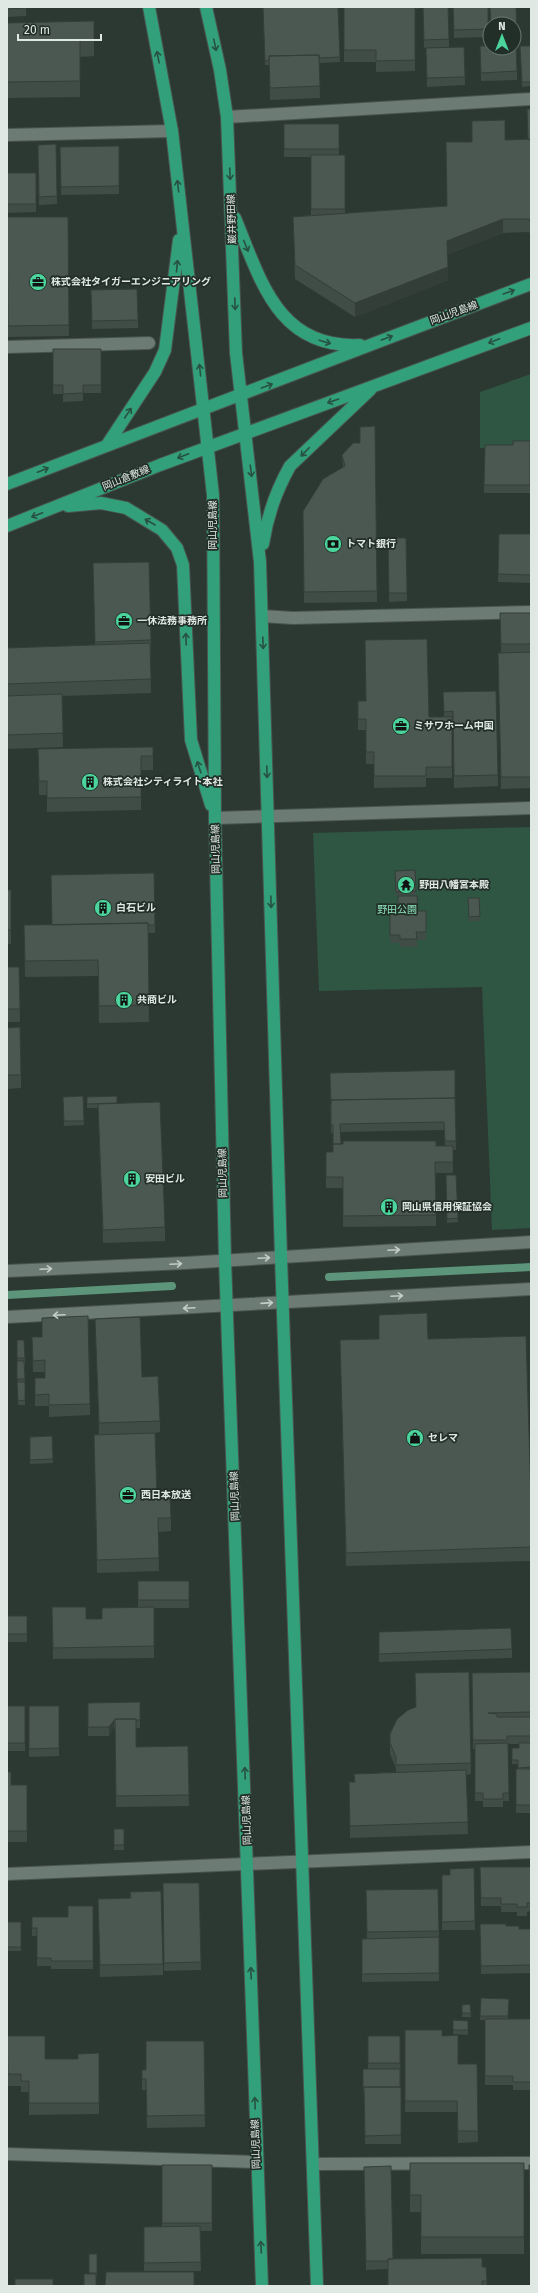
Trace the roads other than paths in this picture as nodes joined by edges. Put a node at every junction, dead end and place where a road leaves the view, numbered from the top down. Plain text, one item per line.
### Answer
1 (148, 7) edge
2 (206, 7) edge
3 (531, 99) edge
4 (227, 117) junction
5 (172, 131) junction
6 (7, 135) edge
7 (232, 209) junction
8 (182, 215) junction
9 (531, 284) edge
10 (531, 328) edge
11 (149, 343) dead end
12 (368, 345) junction
13 (7, 347) edge
14 (374, 387) junction
15 (242, 395) junction
16 (204, 409) junction
17 (246, 432) junction
18 (107, 445) junction
19 (208, 447) junction
20 (7, 484) edge
21 (55, 508) junction
22 (7, 526) edge
23 (260, 562) junction
24 (531, 612) edge
25 (262, 616) junction
26 (531, 808) edge
27 (268, 817) junction
28 (215, 818) junction
29 (531, 1242) edge
30 (281, 1257) junction
31 (225, 1260) junction
32 (7, 1271) edge
33 (531, 1289) edge
34 (283, 1302) junction
35 (228, 1306) junction
36 (7, 1317) edge
37 (531, 1852) edge
38 (303, 1861) junction
39 (248, 1864) junction
40 (7, 1874) edge
41 (7, 2154) edge
42 (257, 2162) junction
43 (531, 2163) edge
44 (314, 2164) junction
45 (262, 2286) edge
46 (317, 2286) edge

5 -> 1 main road
2 -> 4 main road, 巌井野田線
3 - 4 street
4 -> 7 main road, 巌井野田線
5 - 6 street
8 -> 5 main road
7 -> 12 main road
7 -> 15 main road, 巌井野田線
16 -> 8 main road
18 -> 8 main road
12 -> 9 main road, 岡山児島線
10 -> 14 main road
11 - 13 street
15 -> 12 main road, 岡山児島線
14 -> 17 main road
14 -> 23 main road
15 - 16 main road, 岡山児島線
15 - 17 main road, 巌井野田線
16 - 18 main road
16 - 19 main road, 岡山児島線
17 - 19 main road, 岡山倉敷線
17 -> 23 main road
20 -> 18 main road
19 -> 21 main road, 岡山倉敷線
19 - 28 main road, 岡山児島線
21 -> 22 main road, 岡山倉敷線
28 -> 21 main road
23 - 25 main road
24 - 25 street
25 -> 27 main road
26 - 27 street
27 - 28 street
27 -> 30 main road
28 - 31 main road, 岡山児島線
30 -> 29 street
31 -> 30 street
30 - 34 main road
32 -> 31 street
31 - 35 main road, 岡山児島線
34 -> 33 street
35 -> 34 street
34 - 38 main road
35 -> 36 street
39 -> 35 main road, 岡山児島線
37 - 38 street
38 - 39 street
38 - 44 main road
39 - 40 street
42 -> 39 main road, 岡山児島線
41 - 42 street
45 -> 42 main road, 岡山児島線
43 - 44 street
44 - 46 main road

